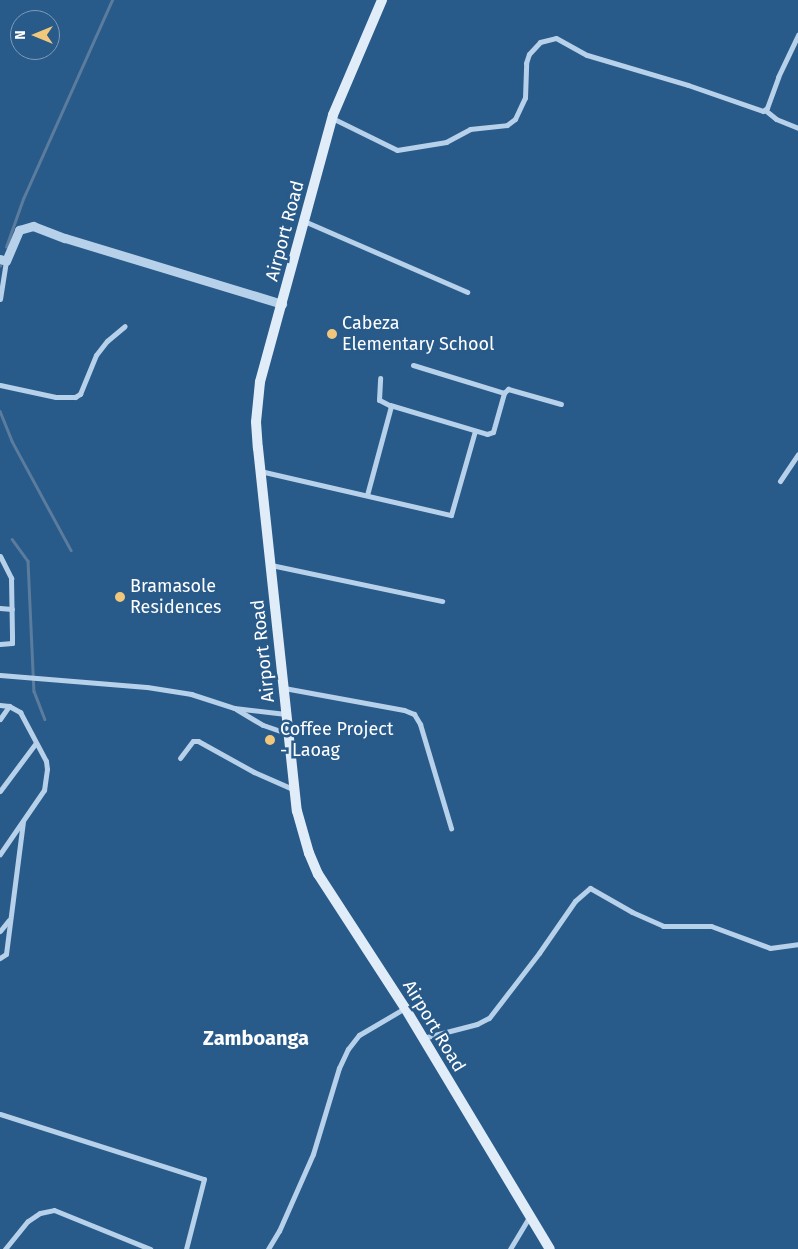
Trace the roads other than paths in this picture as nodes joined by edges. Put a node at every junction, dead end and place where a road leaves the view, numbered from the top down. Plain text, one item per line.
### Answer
1 (382, 0) edge
2 (798, 35) edge
3 (766, 110) junction
4 (332, 118) junction
5 (798, 128) edge
6 (304, 221) junction
7 (3, 260) edge
8 (467, 292) dead end
9 (0, 299) edge
10 (282, 304) junction
11 (125, 326) dead end
12 (413, 365) dead end
13 (380, 378) dead end
14 (0, 385) edge
15 (504, 393) junction
16 (561, 404) dead end
17 (390, 405) junction
18 (475, 431) junction
19 (798, 454) edge
20 (260, 472) junction
21 (780, 480) dead end
22 (367, 494) junction
23 (0, 556) edge
24 (270, 565) junction
25 (442, 601) dead end
26 (0, 608) edge
27 (12, 609) junction
28 (0, 644) edge
29 (0, 673) edge
30 (284, 688) junction
31 (0, 705) edge
32 (9, 706) junction
33 (234, 708) junction
34 (287, 714) junction
35 (0, 719) edge
36 (289, 734) junction
37 (35, 744) junction
38 (180, 758) dead end
39 (295, 790) junction
40 (0, 791) edge
41 (23, 822) junction
42 (451, 828) dead end
43 (0, 854) edge
44 (10, 920) junction
45 (0, 931) edge
46 (798, 944) edge
47 (0, 958) edge
48 (405, 1008) junction
49 (423, 1038) junction
50 (0, 1114) edge
51 (530, 1217) junction
52 (4, 1249) edge
53 (150, 1249) edge
54 (186, 1249) edge
55 (268, 1249) edge
56 (510, 1249) edge
57 (550, 1249) edge

1 - 4 main road, Airport Road
2 - 3 street
3 - 4 street
3 - 5 street
4 - 6 main road, Airport Road
6 - 8 street
6 - 10 main road, Airport Road
7 - 9 street
7 - 10 street
10 - 20 main road, Airport Road
11 - 14 street
12 - 15 street
13 - 17 street
15 - 16 street
15 - 18 street
17 - 18 street
17 - 22 street
18 - 22 street
19 - 21 street
20 - 22 street
20 - 24 main road, Airport Road
23 - 27 street
24 - 25 street
24 - 30 main road, Airport Road
26 - 27 street
27 - 28 street
29 - 33 street
30 - 34 main road, Airport Road
30 - 42 street
31 - 32 street
32 - 35 street
32 - 37 street
33 - 34 street
33 - 36 street
34 - 36 main road, Airport Road
36 - 39 main road, Airport Road
37 - 40 street
37 - 41 street
38 - 39 street
39 - 48 main road, Airport Road
41 - 43 street
41 - 44 street
44 - 45 street
44 - 47 street
46 - 49 street
48 - 49 main road, Airport Road
48 - 55 street
49 - 51 main road, Airport Road
50 - 54 street
51 - 56 street
51 - 57 main road, Airport Road
52 - 53 street

